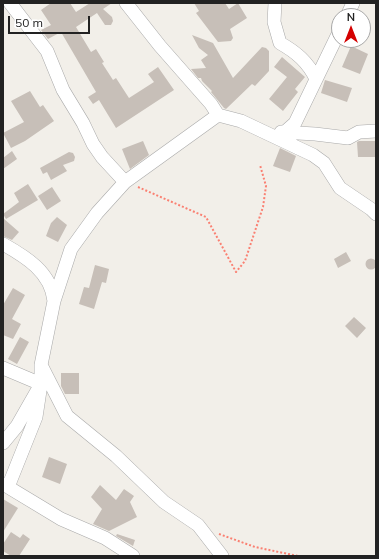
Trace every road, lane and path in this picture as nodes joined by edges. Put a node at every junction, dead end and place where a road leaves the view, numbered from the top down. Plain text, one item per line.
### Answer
1 (10, 3) edge
2 (126, 3) edge
3 (275, 3) edge
4 (331, 48) edge
5 (316, 79) junction
6 (218, 115) junction
7 (286, 131) junction
8 (376, 131) edge
9 (268, 134) junction
10 (260, 165) dead end
11 (125, 182) junction
12 (376, 214) edge
13 (3, 244) edge
14 (54, 300) junction
15 (41, 365) junction
16 (3, 368) edge
17 (41, 384) junction
18 (3, 443) edge
19 (5, 486) edge
20 (198, 525) junction
21 (133, 556) edge
22 (222, 556) edge
23 (298, 556) edge

1 - 11 street
2 - 6 street
3 - 5 street
4 - 5 street
5 - 7 street
6 - 9 street
6 - 11 street
7 - 8 street
7 - 9 street
9 - 12 street
10 - 11 path
11 - 14 street
13 - 14 street
14 - 15 street
15 - 17 street
15 - 20 street
16 - 17 street
17 - 18 street
17 - 19 street
19 - 21 street
20 - 22 street
20 - 23 path

